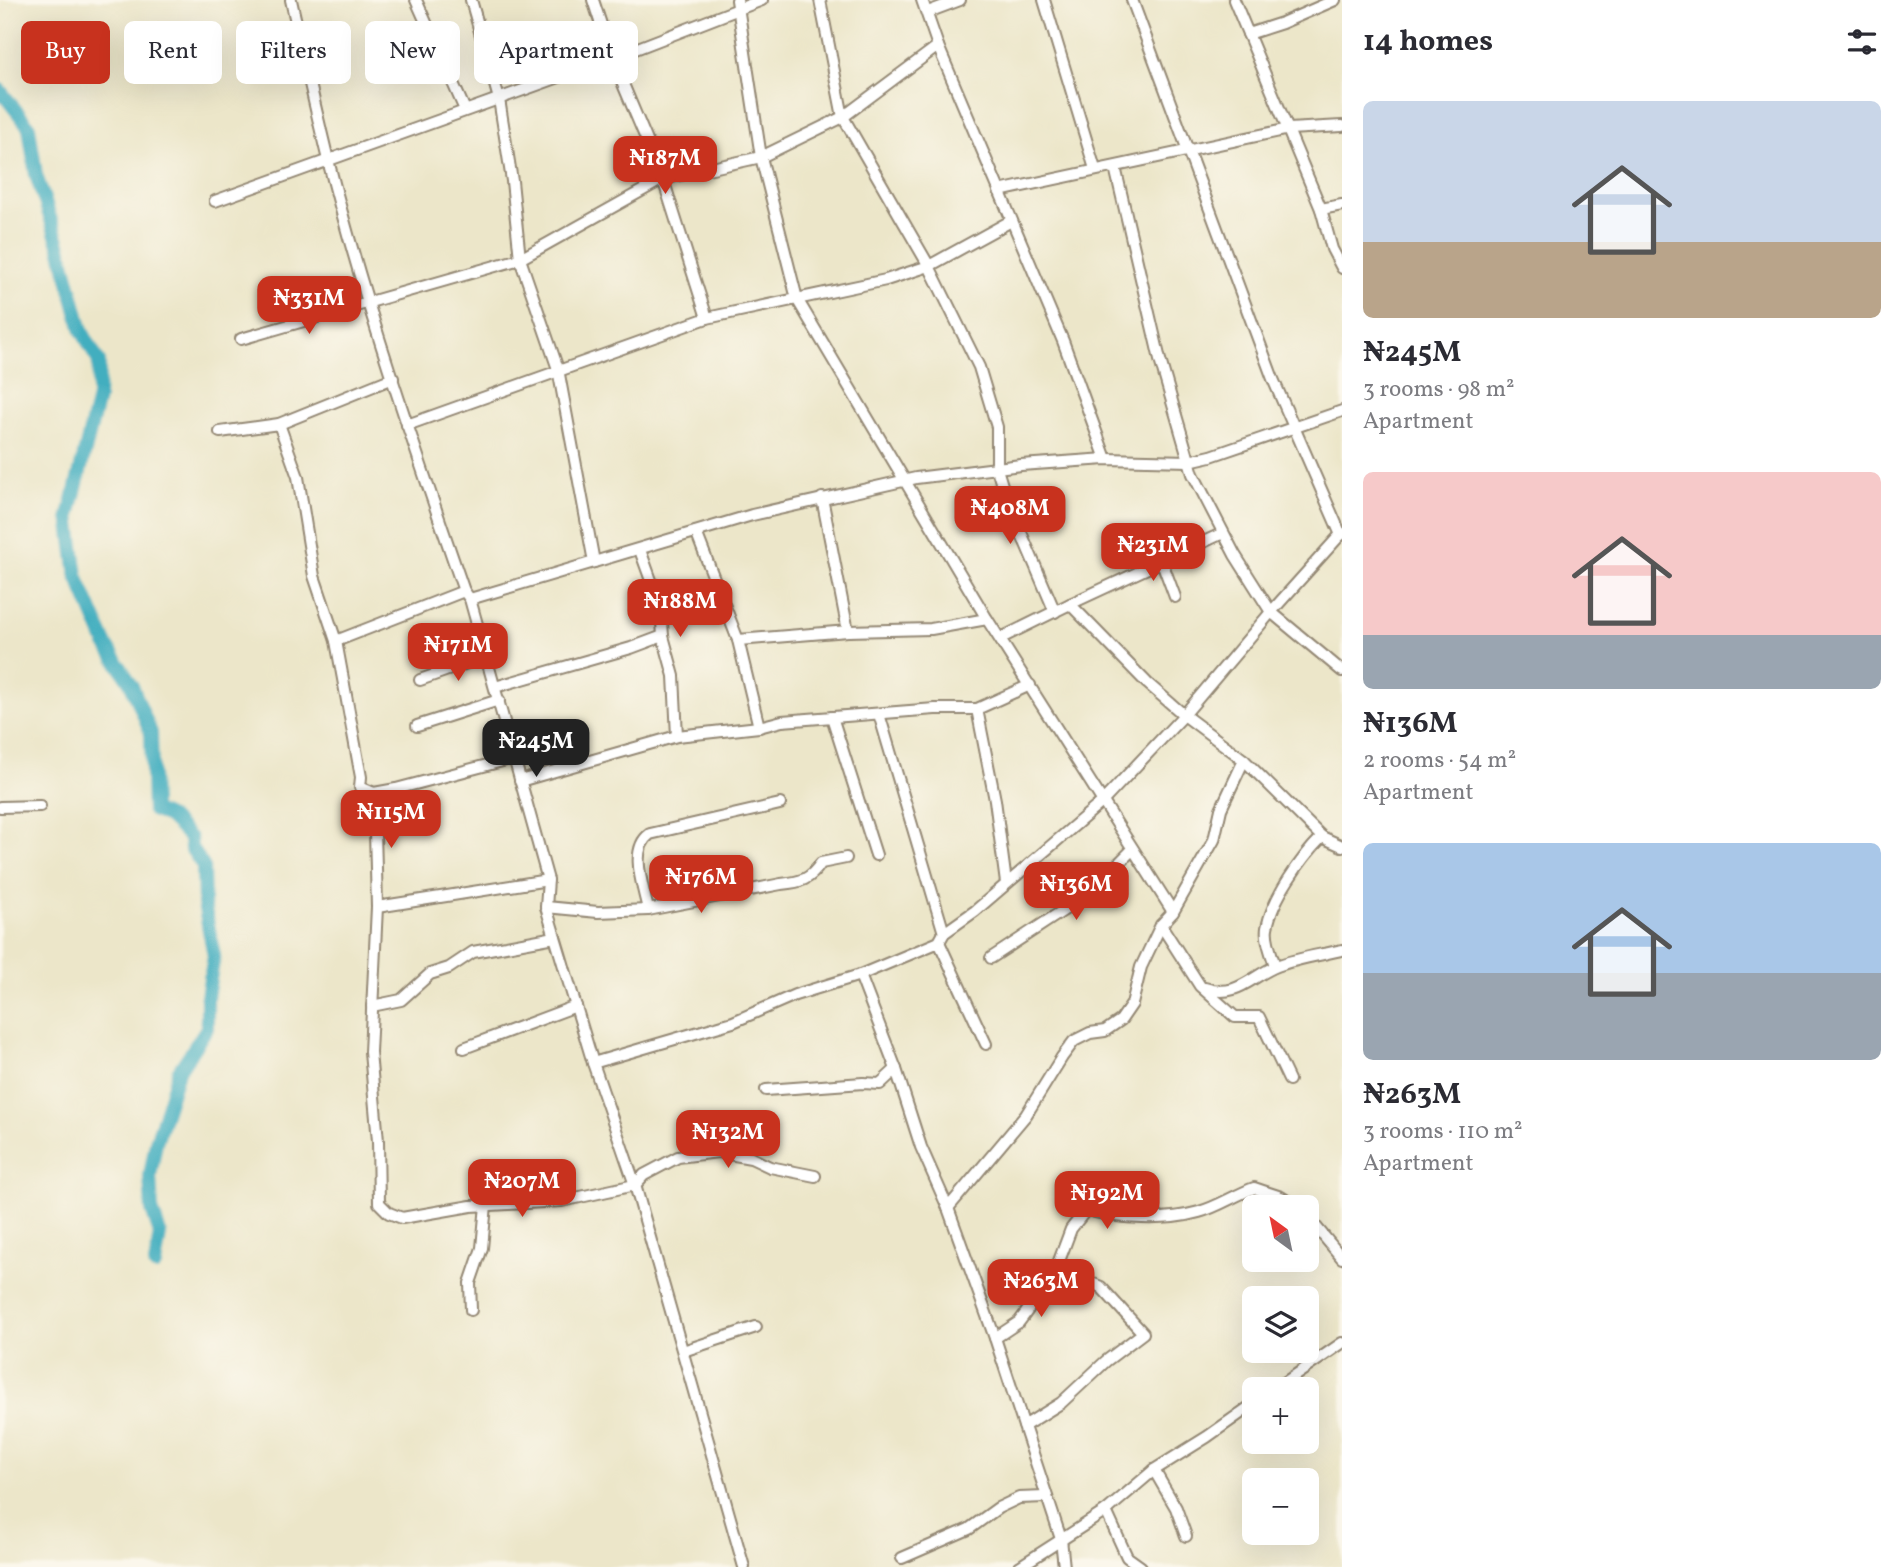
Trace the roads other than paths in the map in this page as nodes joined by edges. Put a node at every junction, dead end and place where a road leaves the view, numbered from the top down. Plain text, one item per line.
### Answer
1 (291, 0) edge
2 (416, 0) edge
3 (471, 0) edge
4 (593, 0) edge
5 (762, 0) edge
6 (820, 0) edge
7 (922, 0) edge
8 (960, 0) edge
9 (1044, 0) edge
10 (1132, 0) edge
11 (1234, 0) edge
12 (1335, 0) edge
13 (738, 5) edge
14 (928, 12) junction
15 (600, 21) edge
16 (1248, 34) junction
17 (938, 46) junction
18 (638, 47) edge
19 (540, 84) edge
20 (623, 84) edge
21 (499, 99) junction
22 (465, 110) junction
23 (843, 117) junction
24 (1342, 126) edge
25 (1289, 129) junction
26 (1188, 151) junction
27 (761, 157) junction
28 (328, 161) junction
29 (1115, 167) junction
30 (1095, 169) junction
31 (663, 180) junction
32 (999, 191) junction
33 (215, 201) dead end
34 (1342, 205) edge
35 (1321, 209) junction
36 (1011, 221) junction
37 (520, 259) junction
38 (929, 266) junction
39 (1342, 268) edge
40 (797, 299) junction
41 (368, 302) junction
42 (707, 318) junction
43 (241, 339) dead end
44 (558, 369) junction
45 (393, 378) junction
46 (1342, 411) edge
47 (279, 424) junction
48 (407, 425) junction
49 (1294, 429) junction
50 (220, 432) dead end
51 (1106, 458) junction
52 (1189, 461) junction
53 (997, 469) junction
54 (903, 480) junction
55 (822, 498) junction
56 (696, 532) junction
57 (1223, 533) junction
58 (1341, 534) edge
59 (640, 550) junction
60 (594, 562) junction
61 (1162, 562) junction
62 (467, 595) junction
63 (1175, 597) dead end
64 (1070, 604) junction
65 (1055, 612) junction
66 (1271, 612) junction
67 (987, 619) junction
68 (848, 631) junction
69 (663, 636) junction
70 (1001, 638) junction
71 (738, 640) junction
72 (336, 641) junction
73 (487, 656) junction
74 (1342, 671) edge
75 (420, 680) dead end
76 (1030, 685) junction
77 (495, 687) junction
78 (499, 700) junction
79 (978, 709) junction
80 (879, 714) junction
81 (1184, 715) junction
82 (832, 717) junction
83 (417, 726) dead end
84 (759, 727) junction
85 (677, 736) junction
86 (514, 758) junction
87 (1244, 760) junction
88 (520, 781) junction
89 (374, 793) junction
90 (1102, 802) junction
91 (780, 804) dead end
92 (40, 806) dead end
93 (0, 807) edge
94 (1322, 837) junction
95 (1342, 846) edge
96 (1132, 850) junction
97 (876, 855) dead end
98 (845, 858) dead end
99 (548, 880) junction
100 (1006, 883) junction
101 (377, 907) junction
102 (546, 907) junction
103 (648, 910) junction
104 (1173, 912) junction
105 (1161, 925) junction
106 (555, 937) junction
107 (941, 938) junction
108 (1342, 950) edge
109 (991, 958) dead end
110 (1275, 966) junction
111 (860, 975) junction
112 (1200, 986) junction
113 (372, 1006) junction
114 (576, 1006) junction
115 (986, 1044) dead end
116 (464, 1048) dead end
117 (593, 1063) junction
118 (896, 1069) junction
119 (1289, 1080) dead end
120 (766, 1090) dead end
121 (815, 1176) dead end
122 (635, 1185) junction
123 (1275, 1195) edge
124 (486, 1205) junction
125 (948, 1208) junction
126 (1320, 1232) edge
127 (1342, 1258) edge
128 (1056, 1269) junction
129 (471, 1310) dead end
130 (756, 1327) dead end
131 (995, 1338) junction
132 (1342, 1343) edge
133 (683, 1351) junction
134 (1293, 1377) edge
135 (1242, 1412) edge
136 (1024, 1426) junction
137 (1154, 1470) junction
138 (1045, 1497) junction
139 (1106, 1511) junction
140 (1186, 1536) dead end
141 (1060, 1539) junction
142 (902, 1558) dead end
143 (744, 1567) edge
144 (1019, 1567) edge
145 (1064, 1567) edge
146 (1141, 1567) edge

1 - 28 street
2 - 22 street
3 - 21 street
4 - 15 street
5 - 13 street
6 - 23 street
7 - 14 street
8 - 14 street
9 - 30 street
10 - 26 street
11 - 16 street
12 - 16 street
13 - 18 street
13 - 27 street
14 - 17 street
16 - 25 street
17 - 23 street
17 - 32 street
19 - 21 street
20 - 31 street
21 - 22 street
21 - 37 street
22 - 28 street
23 - 27 street
23 - 38 street
24 - 25 street
25 - 26 street
25 - 35 street
26 - 29 street
26 - 49 street
27 - 31 street
27 - 40 street
28 - 33 street
28 - 41 street
29 - 30 street
29 - 52 street
30 - 32 street
31 - 37 street
31 - 42 street
32 - 36 street
34 - 35 street
35 - 39 street
36 - 38 street
36 - 51 street
37 - 41 street
37 - 44 street
38 - 40 street
38 - 53 street
40 - 42 street
40 - 54 street
41 - 43 street
41 - 45 street
42 - 44 street
44 - 48 street
44 - 60 street
45 - 47 street
45 - 48 street
46 - 49 street
47 - 50 street
47 - 72 street
48 - 62 street
49 - 52 street
49 - 58 street
51 - 52 street
51 - 53 street
52 - 57 street
53 - 54 street
53 - 65 street
54 - 55 street
54 - 67 street
55 - 56 street
55 - 68 street
56 - 59 street
56 - 71 street
57 - 61 street
57 - 66 street
58 - 66 street
59 - 60 street
59 - 69 street
60 - 62 street
61 - 63 street
61 - 64 street
62 - 72 street
62 - 73 street
64 - 65 street
64 - 81 street
65 - 70 street
66 - 74 street
66 - 81 street
67 - 68 street
67 - 70 street
68 - 71 street
69 - 77 street
69 - 85 street
70 - 76 street
71 - 84 street
72 - 89 street
73 - 75 street
73 - 77 street
76 - 79 street
76 - 90 street
77 - 78 street
78 - 83 street
78 - 86 street
79 - 80 street
79 - 100 street
80 - 82 street
80 - 107 street
81 - 87 street
81 - 90 street
82 - 84 street
82 - 97 street
84 - 85 street
85 - 88 street
86 - 88 street
86 - 89 street
87 - 94 street
87 - 104 street
88 - 99 street
89 - 101 street
90 - 96 street
90 - 100 street
91 - 103 street
92 - 93 street
94 - 95 street
94 - 110 street
96 - 104 street
96 - 109 street
98 - 103 street
99 - 101 street
99 - 102 street
100 - 107 street
101 - 113 street
102 - 103 street
102 - 106 street
104 - 105 street
105 - 112 street
105 - 125 street
106 - 113 street
106 - 114 street
107 - 111 street
107 - 115 street
108 - 110 street
110 - 112 street
111 - 117 street
111 - 118 street
112 - 119 street
113 - 124 street
114 - 116 street
114 - 117 street
117 - 122 street
118 - 120 street
118 - 125 street
121 - 122 street
122 - 124 street
122 - 133 street
123 - 128 street
124 - 129 street
125 - 131 street
126 - 127 street
128 - 131 street
128 - 136 street
130 - 133 street
131 - 136 street
132 - 134 street
133 - 143 street
135 - 137 street
136 - 138 street
137 - 139 street
137 - 140 street
138 - 141 street
138 - 142 street
139 - 141 street
139 - 146 street
141 - 144 street
141 - 145 street

